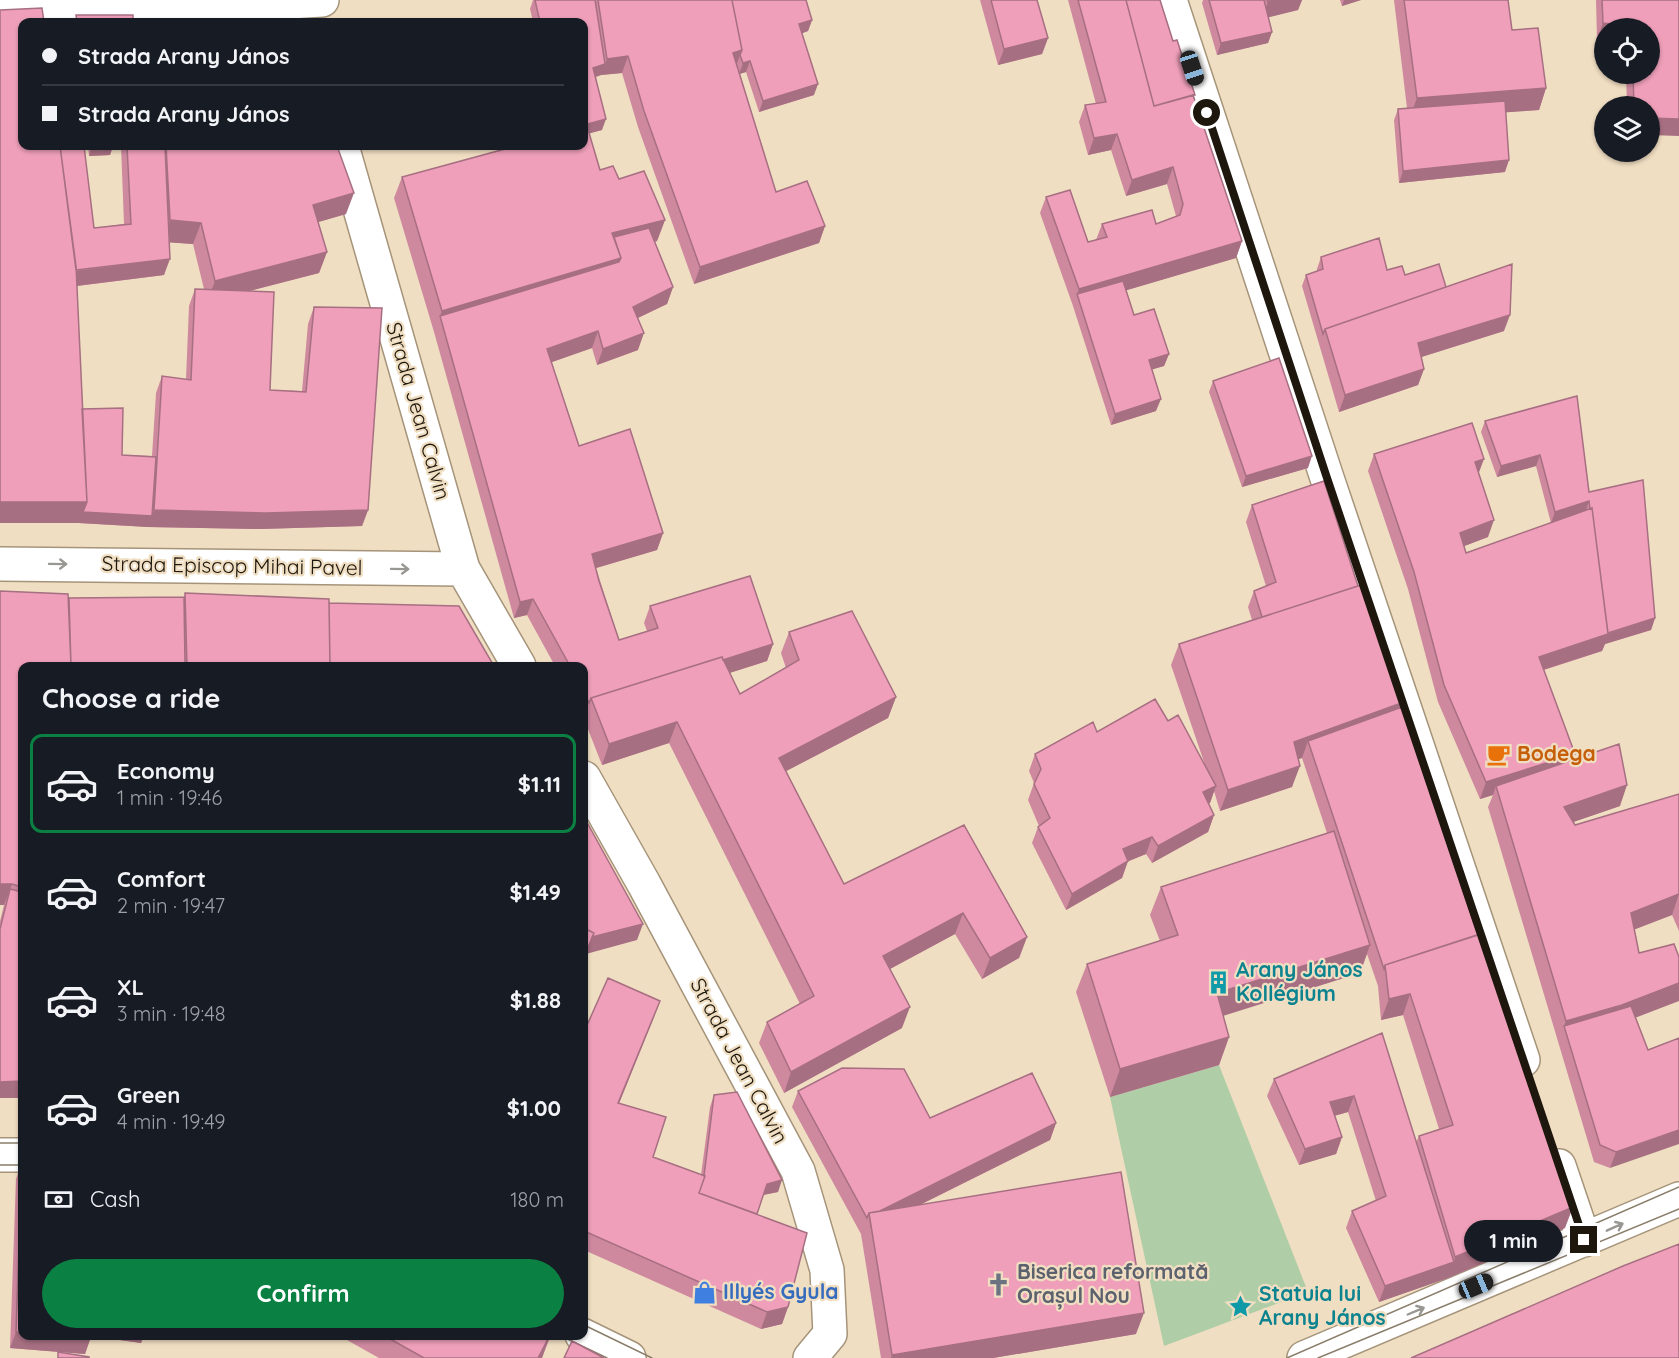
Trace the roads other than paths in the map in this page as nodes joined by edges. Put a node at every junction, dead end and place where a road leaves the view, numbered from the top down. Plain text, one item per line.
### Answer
1 (1170, 0) edge
2 (0, 4) edge
3 (171, 4) edge
4 (310, 8) edge
5 (343, 150) edge
6 (0, 564) edge
7 (463, 569) junction
8 (517, 662) edge
9 (588, 785) edge
10 (1531, 1084) edge
11 (1550, 1141) edge
12 (0, 1155) edge
13 (18, 1155) edge
14 (1679, 1198) edge
15 (1584, 1240) junction
16 (588, 1338) edge
17 (629, 1358) edge
18 (810, 1358) edge
19 (1304, 1358) edge

1 - 10 street
2 - 3 street
3 - 4 street
5 - 7 street, Strada Jean Calvin
6 -> 7 street, Strada Episcop Mihai Pavel
7 - 8 street, Strada Jean Calvin
9 - 18 street, Strada Jean Calvin
11 - 15 street
12 - 13 street
15 -> 14 street
19 -> 15 street
16 - 17 street

